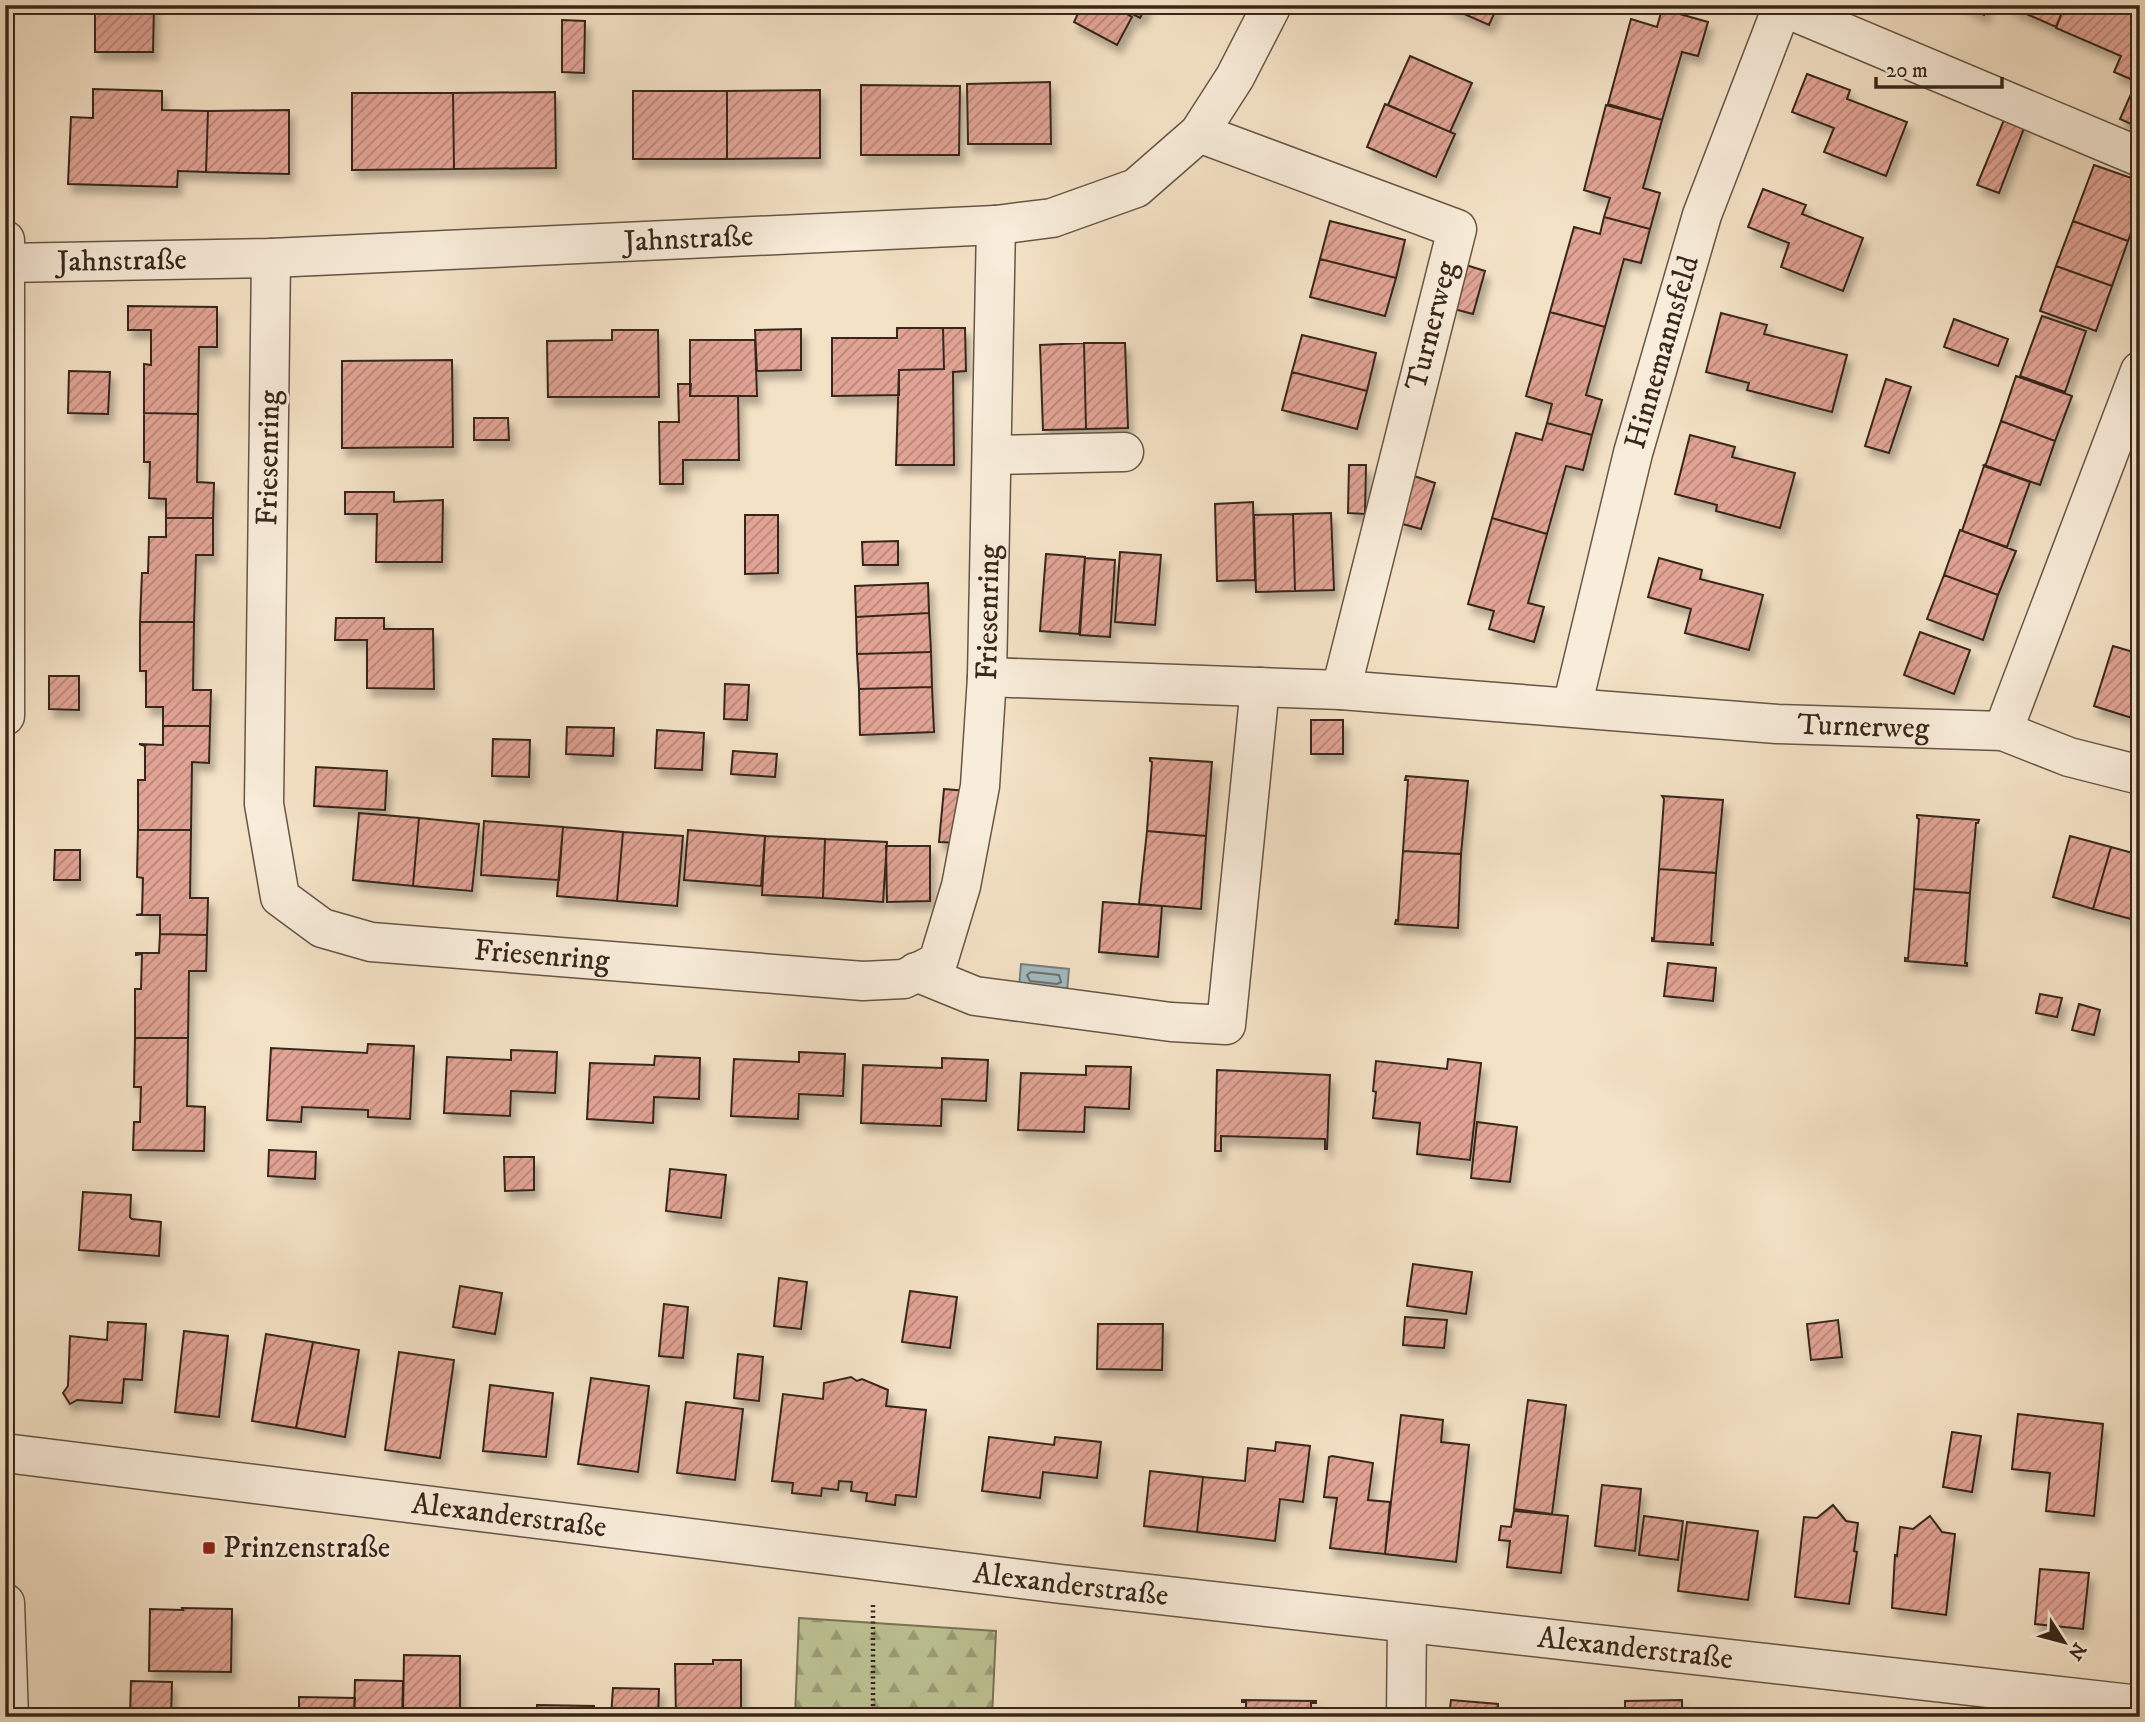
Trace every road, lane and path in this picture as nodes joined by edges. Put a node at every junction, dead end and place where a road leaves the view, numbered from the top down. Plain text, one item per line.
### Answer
1 (1272, 5) edge
2 (1780, 6) edge
3 (1199, 133) junction
4 (2140, 157) edge
5 (996, 225) junction
6 (5, 240) edge
7 (271, 258) junction
8 (5, 263) edge
9 (2140, 371) edge
10 (1124, 452) dead end
11 (992, 455) junction
12 (988, 677) junction
13 (1260, 687) junction
14 (1340, 690) junction
15 (1572, 707) junction
16 (5, 716) edge
17 (2003, 732) junction
18 (2140, 775) edge
19 (916, 972) junction
20 (5, 1453) edge
21 (873, 1560) junction
22 (5, 1603) edge
23 (1408, 1623) junction
24 (2140, 1705) edge
25 (9, 1717) edge
26 (873, 1717) edge
27 (1406, 1717) edge

1 - 3 street, Jahnstraße
2 - 4 street
2 - 15 street, Hinnemannsfeld
3 - 5 street, Jahnstraße
3 - 14 street, Turnerweg
5 - 7 street, Jahnstraße
5 - 11 street, Friesenring
6 - 8 street
7 - 8 street, Jahnstraße
7 - 19 street, Friesenring
8 - 16 street
9 - 17 street
10 - 11 street
11 - 12 street, Friesenring
12 - 13 street, Turnerweg
12 - 19 street, Friesenring
13 - 14 street, Turnerweg
13 - 19 street
14 - 15 street, Turnerweg
15 - 17 street, Turnerweg
17 - 18 street, Turnerweg
20 - 21 street, Alexanderstraße
21 - 23 street, Alexanderstraße
21 - 26 path
22 - 25 street
23 - 24 street, Alexanderstraße
23 - 27 street

